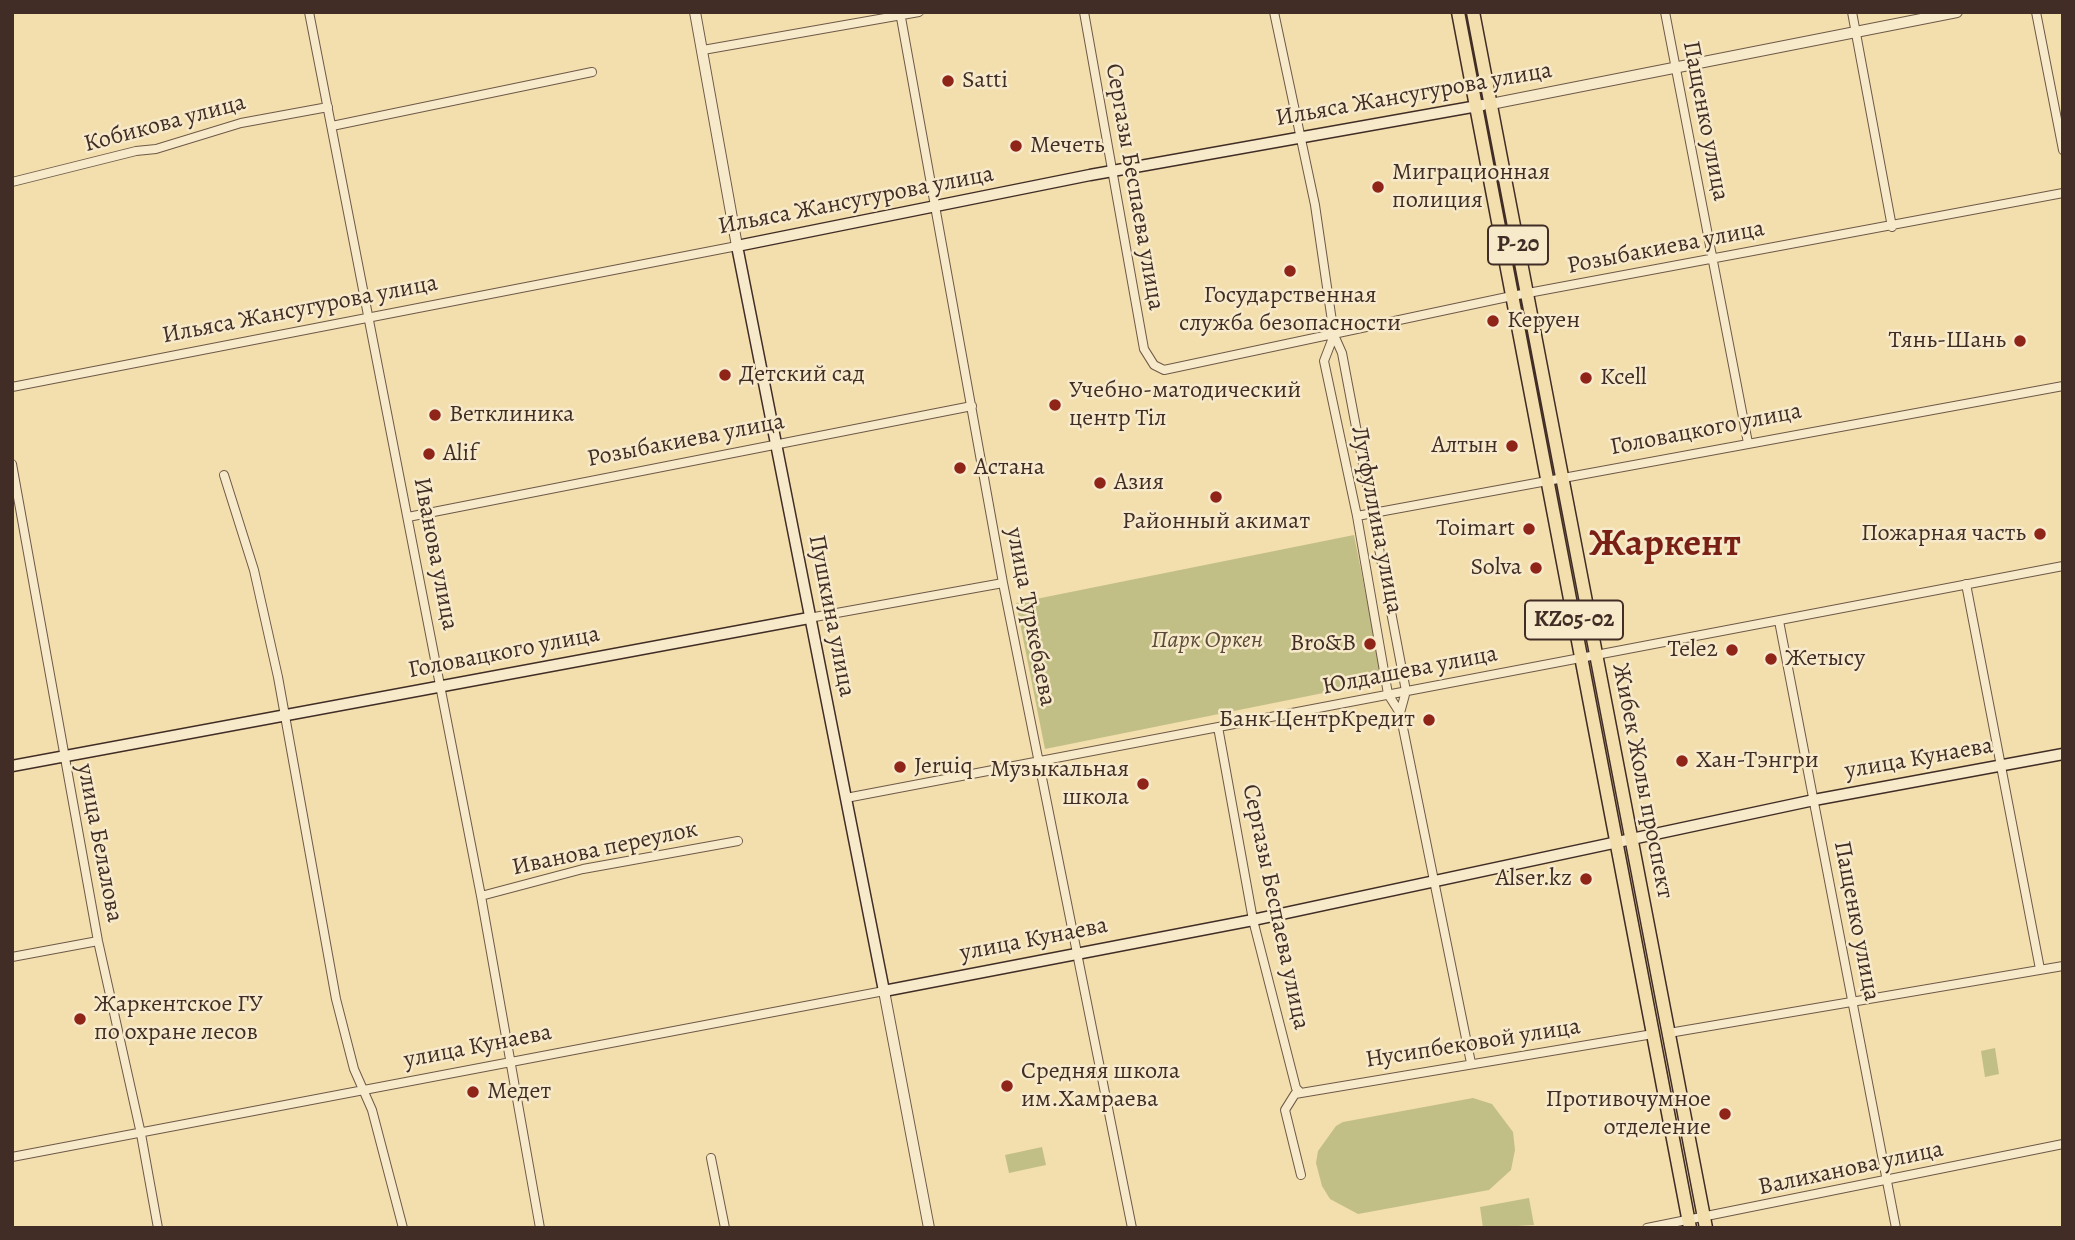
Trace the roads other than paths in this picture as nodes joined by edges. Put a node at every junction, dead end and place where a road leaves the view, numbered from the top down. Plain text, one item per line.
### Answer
1 (309, 12) edge
2 (695, 12) edge
3 (919, 12) edge
4 (1084, 12) edge
5 (1274, 12) edge
6 (1458, 12) edge
7 (1473, 12) edge
8 (1665, 12) edge
9 (1852, 12) edge
10 (1957, 12) edge
11 (2036, 12) edge
12 (900, 14) edge
13 (1856, 31) junction
14 (703, 50) junction
15 (1675, 68) junction
16 (592, 72) dead end
17 (1491, 104) junction
18 (1476, 106) junction
19 (328, 107) junction
20 (332, 126) junction
21 (1301, 136) junction
22 (2063, 150) edge
23 (1111, 171) junction
24 (12, 182) edge
25 (2063, 193) edge
26 (934, 206) junction
27 (1892, 227) junction
28 (737, 246) junction
29 (1714, 258) junction
30 (1527, 294) junction
31 (1512, 296) junction
32 (370, 318) junction
33 (1334, 335) junction
34 (1154, 365) joint
35 (2063, 386) edge
36 (12, 387) edge
37 (972, 407) junction
38 (775, 443) junction
39 (1748, 443) junction
40 (12, 464) edge
41 (224, 475) dead end
42 (1563, 478) junction
43 (1548, 481) junction
44 (1373, 513) junction
45 (1357, 516) junction
46 (408, 517) junction
47 (2063, 566) edge
48 (1003, 583) junction
49 (1966, 584) junction
50 (809, 618) junction
51 (1779, 621) junction
52 (1597, 656) junction
53 (1581, 658) junction
54 (440, 686) junction
55 (1406, 691) junction
56 (1388, 694) junction
57 (1400, 713) junction
58 (285, 717) junction
59 (1218, 727) junction
60 (2063, 754) edge
61 (63, 757) junction
62 (1038, 762) junction
63 (12, 766) edge
64 (2000, 766) junction
65 (846, 798) junction
66 (1814, 800) junction
67 (1632, 840) junction
68 (738, 841) dead end
69 (1617, 844) junction
70 (1436, 880) junction
71 (481, 896) junction
72 (1253, 920) junction
73 (98, 941) junction
74 (1078, 952) junction
75 (12, 957) edge
76 (2063, 966) edge
77 (2040, 969) junction
78 (884, 991) junction
79 (1851, 1001) junction
80 (1669, 1033) junction
81 (1653, 1034) junction
82 (510, 1062) junction
83 (1471, 1063) junction
84 (364, 1091) junction
85 (1297, 1091) junction
86 (141, 1134) junction
87 (2063, 1144) edge
88 (12, 1157) edge
89 (711, 1158) dead end
90 (1301, 1175) dead end
91 (1886, 1181) junction
92 (1705, 1223) edge
93 (1689, 1224) edge
94 (158, 1228) edge
95 (404, 1228) edge
96 (540, 1228) edge
97 (725, 1228) edge
98 (929, 1228) edge
99 (1132, 1228) edge
100 (1647, 1228) edge
101 (1896, 1228) edge

1 - 19 street, Иванова улица
2 - 14 street, Пушкина улица
3 - 12 street
4 - 23 street, Сергазы Беспаева улица
5 - 21 street, Лутфуллина улица
6 - 18 highway, Жибек Жолы проспект / KZ05-02
7 - 17 highway, Жибек Жолы проспект / Р-20
8 - 15 street, Пащенко улица
9 - 13 street
10 - 13 street, Ильяса Жансугурова улица
11 - 22 street
12 - 14 street
12 - 26 street, улица Туркебаева
13 - 15 street, Ильяса Жансугурова улица
13 - 27 street
14 - 28 street, Пушкина улица
15 - 17 street, Ильяса Жансугурова улица
15 - 29 street, Пащенко улица
16 - 20 street
17 - 18 main road, Ильяса Жансугурова улица
17 - 30 highway, Жибек Жолы проспект / Р-20
18 - 21 main road, Ильяса Жансугурова улица
18 - 31 highway, Жибек Жолы проспект / KZ05-02
19 - 20 street, Иванова улица
19 - 24 street, Кобикова улица
20 - 32 street, Иванова улица
21 - 23 main road, Ильяса Жансугурова улица
21 - 33 street, Лутфуллина улица
23 - 26 main road, Ильяса Жансугурова улица
23 - 34 street, Сергазы Беспаева улица
25 - 27 street, Розыбакиева улица
26 - 28 main road, Ильяса Жансугурова улица
26 - 37 street, улица Туркебаева
27 - 29 street, Розыбакиева улица
28 - 32 street, Ильяса Жансугурова улица
28 - 38 main road, Пушкина улица
29 - 30 street, Розыбакиева улица
29 - 39 street, Пащенко улица
30 - 31 street, Розыбакиева улица
30 - 42 highway, Жибек Жолы проспект / Р-20
31 - 33 street, Розыбакиева улица
31 - 43 highway, Жибек Жолы проспект / KZ05-02
32 - 36 street, Ильяса Жансугурова улица
32 - 46 street, Иванова улица
33 - 34 street, Розыбакиева улица
33 - 44 street, Лутфуллина улица
33 - 45 street, Лутфуллина улица
35 - 39 street, Головацкого улица
37 - 38 street, Розыбакиева улица
37 - 48 street, улица Туркебаева
38 - 46 street, Розыбакиева улица
38 - 50 main road, Пушкина улица
39 - 42 street, Головацкого улица
40 - 61 street, улица Белалова
41 - 58 street
42 - 43 street, Головацкого улица
42 - 52 highway, Жибек Жолы проспект / KZ05-02
43 - 44 street, Головацкого улица
43 - 53 highway, Жибек Жолы проспект / KZ05-02
44 - 45 street, Головацкого улица
44 - 55 street, Лутфуллина улица
45 - 56 street, Лутфуллина улица
46 - 54 street, Иванова улица
47 - 49 street, Юлдашева улица
48 - 50 street, Головацкого улица
48 - 62 street, улица Туркебаева
49 - 51 street, Юлдашева улица
49 - 64 street
50 - 54 main road, Головацкого улица
50 - 65 main road, Пушкина улица
51 - 52 street, Юлдашева улица
51 - 66 street, Пащенко улица
52 - 53 street, Юлдашева улица
52 - 67 highway, Жибек Жолы проспект / KZ05-02
53 - 55 street, Юлдашева улица
53 - 69 highway, Жибек Жолы проспект / KZ05-02
54 - 58 main road, Головацкого улица
54 - 71 street, Иванова улица
55 - 56 street, Юлдашева улица
55 - 57 street, Лутфуллина улица
56 - 57 street, Лутфуллина улица
56 - 59 street, Юлдашева улица
57 - 70 street, Лутфуллина улица
58 - 61 main road, Головацкого улица
58 - 84 street
59 - 62 street, Юлдашева улица
59 - 72 street, Сергазы Беспаева улица
60 - 64 main road, улица Кунаева
61 - 63 main road, Головацкого улица
61 - 73 street, улица Белалова
62 - 65 street, Юлдашева улица
62 - 74 street, улица Туркебаева
64 - 66 main road, улица Кунаева
64 - 77 street
65 - 78 main road, Пушкина улица
66 - 67 main road, улица Кунаева
66 - 79 street, Пащенко улица
67 - 69 main road, улица Кунаева
67 - 80 highway, Жибек Жолы проспект / KZ05-02
68 - 71 street, Иванова переулок
69 - 70 main road, улица Кунаева
69 - 81 highway, Жибек Жолы проспект / KZ05-02
70 - 72 main road, улица Кунаева
70 - 83 street, Лутфуллина улица
71 - 82 street, Иванова улица
72 - 74 main road, улица Кунаева
72 - 85 street, Сергазы Беспаева улица
73 - 75 street
73 - 86 street, улица Белалова
74 - 78 main road, улица Кунаева
74 - 99 street, улица Туркебаева
76 - 77 street
77 - 79 street
78 - 82 street, улица Кунаева
78 - 98 street, Пушкина улица
79 - 80 street
79 - 91 street, Пащенко улица
80 - 92 highway, Жибек Жолы проспект / KZ05-02
81 - 83 street, Нусипбековой улица
81 - 93 highway, Жибек Жолы проспект / KZ05-02
82 - 84 street, улица Кунаева
82 - 96 street, Иванова улица
83 - 85 street, Нусипбековой улица
84 - 86 street, улица Кунаева
84 - 95 street
85 - 90 street
86 - 88 street, улица Кунаева
86 - 94 street, улица Белалова
87 - 91 street, Валиханова улица
89 - 97 street
91 - 92 street, Валиханова улица
91 - 101 street, Пащенко улица
92 - 93 street, Валиханова улица
93 - 100 street, Валиханова улица

